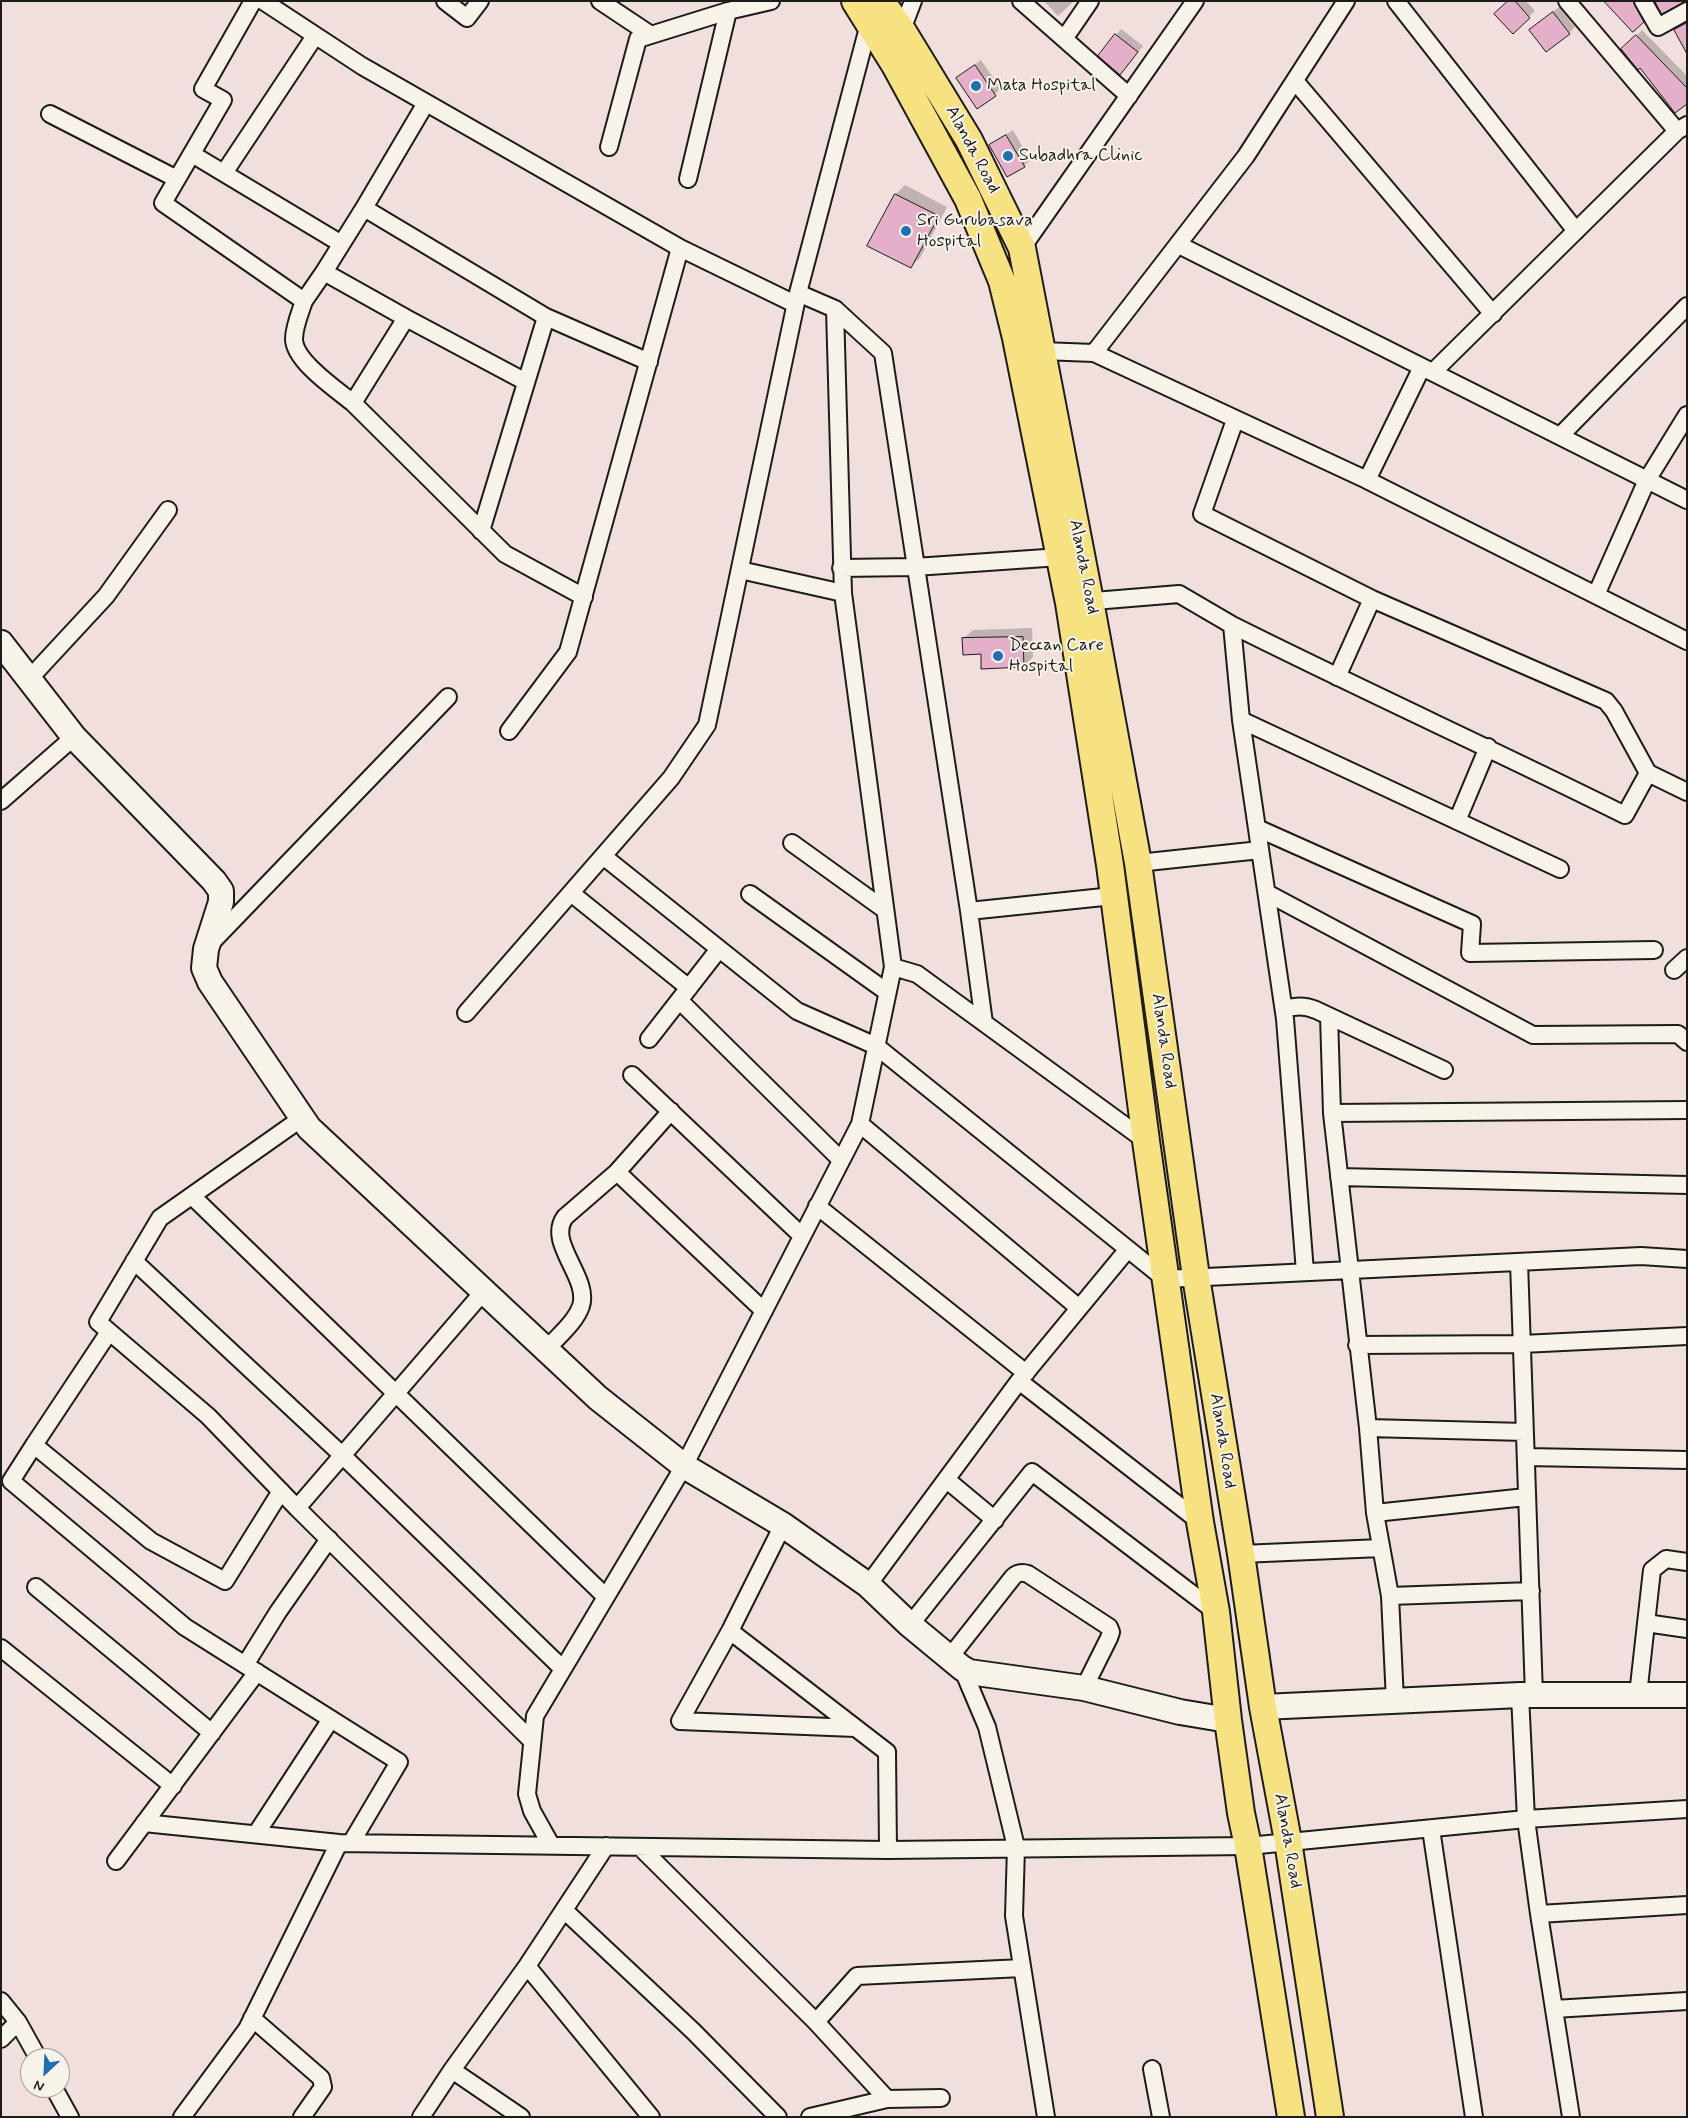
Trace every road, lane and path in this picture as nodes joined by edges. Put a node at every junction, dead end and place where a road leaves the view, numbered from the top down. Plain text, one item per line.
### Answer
1 (253, 1) edge
2 (263, 1) edge
3 (445, 1) edge
4 (480, 1) edge
5 (600, 1) edge
6 (772, 1) edge
7 (855, 1) edge
8 (881, 1) edge
9 (912, 1) edge
10 (1021, 1) edge
11 (1090, 1) edge
12 (1195, 1) edge
13 (1346, 1) edge
14 (1396, 1) edge
15 (1567, 1) edge
16 (1643, 1) edge
17 (728, 11) junction
18 (1687, 11) edge
19 (872, 13) edge
20 (902, 30) junction
21 (651, 35) junction
22 (315, 36) junction
23 (1064, 39) junction
24 (891, 58) junction
25 (1295, 81) junction
26 (1129, 96) junction
27 (426, 103) junction
28 (50, 114) dead end
29 (1682, 128) edge
30 (609, 147) dead end
31 (192, 154) junction
32 (224, 173) junction
33 (177, 179) junction
34 (688, 179) dead end
35 (364, 208) junction
36 (1576, 231) junction
37 (340, 243) junction
38 (1178, 245) junction
39 (680, 248) junction
40 (1022, 248) junction
41 (324, 272) junction
42 (797, 298) junction
43 (304, 301) junction
44 (1687, 306) edge
45 (835, 309) junction
46 (1493, 314) junction
47 (546, 317) junction
48 (406, 318) junction
49 (1016, 338) junction
50 (1042, 351) junction
51 (1094, 353) junction
52 (649, 362) junction
53 (1428, 370) junction
54 (526, 382) junction
55 (353, 403) junction
56 (1687, 415) edge
57 (1235, 420) junction
58 (1560, 436) junction
59 (1366, 480) junction
60 (1647, 480) junction
61 (1687, 500) edge
62 (168, 510) dead end
63 (481, 531) junction
64 (1060, 557) junction
65 (915, 567) junction
66 (841, 568) junction
67 (740, 570) junction
68 (843, 593) junction
69 (1596, 595) junction
70 (584, 597) junction
71 (1372, 598) junction
72 (1079, 602) junction
73 (1232, 625) junction
74 (1687, 640) edge
75 (3, 650) edge
76 (1337, 677) junction
77 (30, 678) junction
78 (448, 697) dead end
79 (1242, 720) junction
80 (509, 731) dead end
81 (74, 737) junction
82 (1488, 747) junction
83 (1648, 772) junction
84 (1687, 792) edge
85 (1, 800) edge
86 (1457, 821) junction
87 (1257, 828) junction
88 (792, 843) dead end
89 (1260, 850) junction
90 (603, 856) junction
91 (1138, 863) junction
92 (1560, 869) dead end
93 (570, 893) junction
94 (1267, 893) junction
95 (750, 894) dead end
96 (1114, 896) junction
97 (885, 910) junction
98 (969, 911) junction
99 (206, 949) junction
100 (719, 949) junction
101 (1654, 950) dead end
102 (1687, 958) edge
103 (893, 967) junction
104 (1674, 970) dead end
105 (887, 992) junction
106 (684, 994) junction
107 (1284, 1009) junction
108 (466, 1013) dead end
109 (1329, 1016) junction
110 (984, 1023) junction
111 (649, 1039) dead end
112 (1687, 1042) edge
113 (876, 1046) junction
114 (1444, 1070) dead end
115 (632, 1075) dead end
116 (1687, 1110) edge
117 (671, 1112) junction
118 (1332, 1113) junction
119 (302, 1118) junction
120 (860, 1124) junction
121 (1146, 1141) junction
122 (841, 1160) junction
123 (617, 1172) junction
124 (1340, 1177) junction
125 (1687, 1185) edge
126 (192, 1196) junction
127 (817, 1206) junction
128 (802, 1236) junction
129 (1128, 1248) junction
130 (1687, 1259) edge
131 (134, 1261) junction
132 (1519, 1262) junction
133 (1351, 1270) junction
134 (1305, 1272) junction
135 (1196, 1277) junction
136 (1165, 1279) junction
137 (484, 1291) junction
138 (1080, 1308) junction
139 (764, 1311) junction
140 (109, 1332) junction
141 (1687, 1336) edge
142 (1522, 1344) junction
143 (1358, 1345) junction
144 (547, 1350) junction
145 (1023, 1377) junction
146 (396, 1393) junction
147 (1368, 1428) junction
148 (1525, 1432) junction
149 (34, 1445) junction
150 (342, 1456) junction
151 (1526, 1457) junction
152 (1687, 1460) edge
153 (684, 1466) junction
154 (947, 1480) junction
155 (281, 1491) junction
156 (1526, 1496) junction
157 (297, 1508) junction
158 (1375, 1513) junction
159 (995, 1520) junction
160 (1200, 1522) junction
161 (784, 1524) junction
162 (329, 1540) junction
163 (1381, 1548) junction
164 (1241, 1554) junction
165 (1687, 1562) edge
166 (868, 1585) junction
167 (36, 1586) dead end
168 (1531, 1591) junction
169 (1390, 1596) junction
170 (606, 1597) junction
171 (1216, 1612) junction
172 (1646, 1623) junction
173 (910, 1625) junction
174 (1687, 1628) edge
175 (730, 1631) junction
176 (1, 1648) edge
177 (956, 1663) junction
178 (251, 1669) junction
179 (563, 1669) junction
180 (1084, 1688) junction
181 (1527, 1695) junction
182 (1638, 1695) junction
183 (1687, 1695) edge
184 (1395, 1700) junction
185 (1264, 1707) junction
186 (331, 1719) junction
187 (1228, 1720) junction
188 (855, 1728) junction
189 (212, 1733) junction
190 (532, 1740) junction
191 (172, 1786) junction
192 (1687, 1809) edge
193 (1526, 1819) junction
194 (144, 1824) junction
195 (1431, 1829) junction
196 (256, 1834) junction
197 (1288, 1841) junction
198 (345, 1843) junction
199 (551, 1845) junction
200 (606, 1846) junction
201 (640, 1846) junction
202 (1248, 1846) junction
203 (1016, 1847) junction
204 (888, 1850) junction
205 (116, 1861) dead end
206 (1687, 1905) edge
207 (564, 1910) junction
208 (1539, 1914) junction
209 (527, 1966) junction
210 (1022, 1968) junction
211 (1, 2001) edge
212 (1687, 2001) edge
213 (1554, 2009) junction
214 (252, 2018) junction
215 (18, 2022) junction
216 (816, 2022) junction
217 (1, 2039) edge
218 (32, 2048) edge
219 (452, 2070) junction
220 (1152, 2070) dead end
221 (60, 2098) edge
222 (941, 2098) dead end
223 (887, 2099) junction
224 (70, 2117) edge
225 (182, 2117) edge
226 (302, 2117) edge
227 (420, 2117) edge
228 (521, 2117) edge
229 (651, 2117) edge
230 (778, 2117) edge
231 (810, 2117) edge
232 (1046, 2117) edge
233 (1161, 2117) edge
234 (1291, 2117) edge
235 (1330, 2117) edge
236 (1474, 2117) edge
237 (1571, 2117) edge

1 - 31 street
2 - 22 street
3 - 4 street
5 - 21 street
6 - 17 street
7 - 19 main road, Alanda Road
8 - 20 main road, Alanda Road
9 - 20 street
10 - 23 street
11 - 23 street
12 - 26 street
13 - 25 street
14 - 36 street
15 - 29 street
16 - 18 street
17 - 21 street
17 - 34 street
19 - 24 main road, Alanda Road
19 - 42 street
20 - 24 street
20 - 40 main road, Alanda Road
21 - 30 street
22 - 27 street
22 - 32 street
23 - 26 street
24 - 49 main road, Alanda Road
25 - 38 street
25 - 46 street
26 - 40 street
27 - 35 street
27 - 39 street
28 - 33 street
29 - 36 street
31 - 32 street
31 - 33 street
32 - 37 street
33 - 43 street
35 - 37 street
35 - 47 street
36 - 46 street
37 - 41 street
38 - 51 street
38 - 53 street
39 - 42 street
39 - 52 street
40 - 50 main road, Alanda Road
41 - 43 street
41 - 48 street
42 - 45 street
42 - 67 street
43 - 55 street
44 - 58 street
45 - 65 street
45 - 66 street
46 - 53 street
47 - 52 street
47 - 54 street
48 - 54 street
48 - 55 street
49 - 50 street
49 - 64 main road, Alanda Road
50 - 51 street
50 - 72 main road, Alanda Road
51 - 57 street
52 - 70 street
53 - 58 street
53 - 59 street
54 - 63 street
55 - 63 street
56 - 60 street
57 - 59 street
57 - 71 street
58 - 60 street
59 - 69 street
60 - 61 street
60 - 69 street
62 - 77 street
63 - 70 street
64 - 65 street
64 - 72 main road, Alanda Road
65 - 66 street
65 - 98 street
66 - 68 street
67 - 68 street
67 - 90 street
68 - 97 street
69 - 74 street
70 - 80 street
71 - 76 street
71 - 83 street
72 - 73 street
72 - 91 main road, Alanda Road
72 - 96 main road, Alanda Road
73 - 76 street
73 - 79 street
75 - 77 street
76 - 82 street
77 - 81 street
78 - 99 street
79 - 86 street
79 - 87 street
81 - 85 street
81 - 99 street
82 - 83 street
82 - 86 street
83 - 84 street
86 - 92 street
87 - 89 street
87 - 101 street
88 - 97 street
89 - 91 street
89 - 94 street
90 - 93 street
90 - 100 street
91 - 135 main road, Alanda Road
93 - 106 street
93 - 108 street
94 - 107 street
94 - 112 street
95 - 105 street
96 - 98 street
96 - 121 main road, Alanda Road
97 - 103 street
98 - 110 street
99 - 119 street
100 - 106 street
100 - 113 street
102 - 104 street
103 - 105 street
103 - 110 street
105 - 113 street
106 - 111 street
106 - 122 street
107 - 109 street
107 - 134 street
109 - 114 street
109 - 118 street
110 - 121 street
113 - 120 street
113 - 129 street
115 - 117 street
116 - 118 street
117 - 123 street
117 - 128 street
118 - 124 street
119 - 126 street
119 - 137 street
120 - 122 street
120 - 138 street
121 - 136 main road, Alanda Road
122 - 127 street
123 - 139 street
123 - 144 street
124 - 125 street
124 - 133 street
126 - 131 street
126 - 146 street
127 - 128 street
127 - 145 street
128 - 139 street
129 - 136 street
129 - 138 street
130 - 132 street
131 - 140 street
131 - 150 street
132 - 133 street
132 - 142 street
133 - 134 street
133 - 143 street
134 - 135 street
135 - 136 street
135 - 164 main road, Alanda Road
136 - 160 main road, Alanda Road
137 - 144 street
137 - 146 street
138 - 145 street
139 - 153 street
140 - 149 street
140 - 155 street
141 - 142 street
142 - 143 street
142 - 148 street
143 - 147 street
144 - 153 street
145 - 154 street
145 - 160 street
146 - 150 street
146 - 170 street
147 - 148 street
147 - 158 street
148 - 151 street
149 - 155 street
149 - 178 street
150 - 157 street
150 - 179 street
151 - 152 street
151 - 156 street
153 - 161 street
153 - 170 street
154 - 159 street
154 - 166 street
155 - 157 street
156 - 158 street
156 - 168 street
157 - 162 street
158 - 163 street
159 - 171 street
159 - 173 street
160 - 171 main road, Alanda Road
161 - 166 street
161 - 175 street
162 - 178 street
162 - 190 street
163 - 164 street
163 - 169 street
164 - 185 main road, Alanda Road
165 - 172 street
166 - 173 street
167 - 189 street
168 - 169 street
168 - 181 street
169 - 184 street
170 - 179 street
171 - 187 main road, Alanda Road
172 - 174 street
172 - 182 street
173 - 177 street
175 - 188 street
175 - 188 street
176 - 191 street
177 - 180 street
177 - 180 street
177 - 203 street
178 - 186 street
178 - 189 street
179 - 190 street
180 - 187 street
181 - 182 street
181 - 184 street
181 - 193 street
182 - 183 street
184 - 185 street
185 - 197 main road, Alanda Road
186 - 196 street
186 - 198 street
187 - 202 main road, Alanda Road
188 - 204 street
189 - 191 street
190 - 199 street
191 - 194 street
192 - 193 street
193 - 195 street
193 - 208 street
194 - 196 street
194 - 205 street
195 - 197 street
195 - 236 street
196 - 198 street
197 - 202 street
197 - 235 main road, Alanda Road
198 - 199 street
198 - 214 street
199 - 200 street
200 - 201 street
200 - 207 street
201 - 204 street
201 - 216 street
202 - 203 street
202 - 234 main road, Alanda Road
203 - 204 street
203 - 210 street
206 - 208 street
207 - 209 street
207 - 230 street
208 - 213 street
209 - 219 street
209 - 229 street
210 - 216 street
210 - 232 street
211 - 215 street
212 - 213 street
213 - 237 street
214 - 225 street
214 - 226 street
215 - 217 street
215 - 218 street
216 - 223 street
219 - 227 street
219 - 228 street
220 - 233 street
221 - 224 street
222 - 223 street
223 - 231 street

